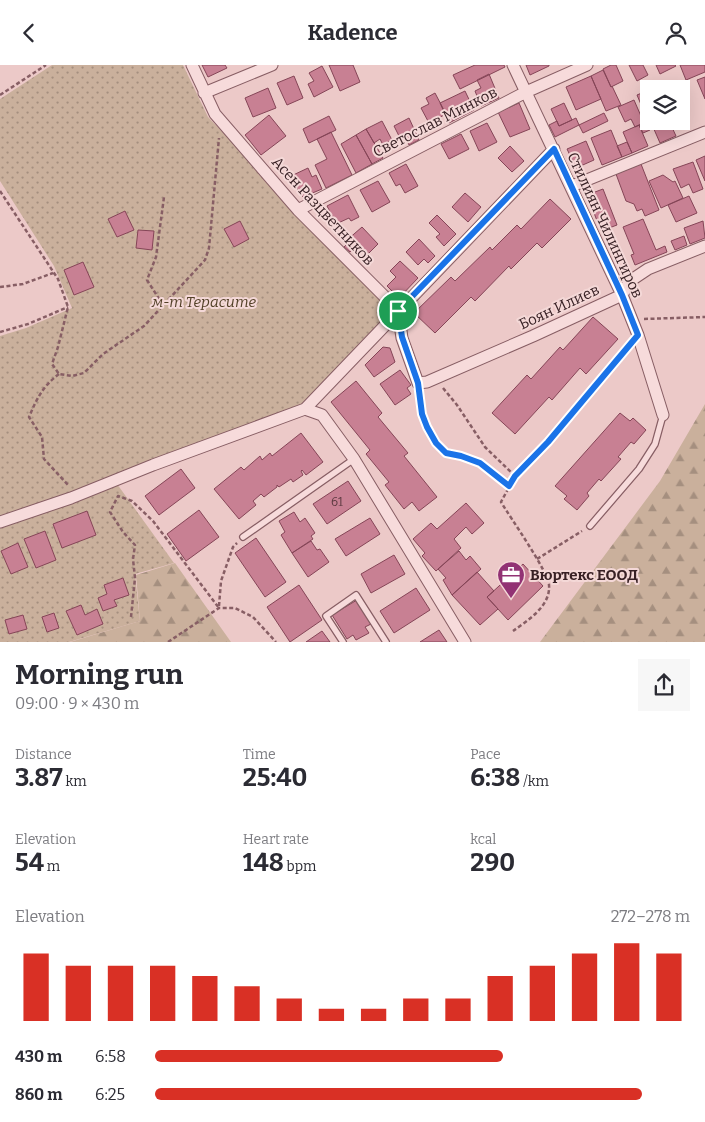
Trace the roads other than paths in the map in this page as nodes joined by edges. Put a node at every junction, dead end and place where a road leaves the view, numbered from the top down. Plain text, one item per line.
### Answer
1 (192, 65) edge
2 (272, 65) edge
3 (513, 65) edge
4 (587, 65) edge
5 (526, 92) junction
6 (204, 93) junction
7 (705, 132) edge
8 (554, 149) junction
9 (572, 186) junction
10 (298, 209) junction
11 (705, 246) edge
12 (622, 295) junction
13 (398, 311) junction
14 (638, 335) junction
15 (305, 409) junction
16 (663, 415) joint
17 (548, 442) road end
18 (354, 459) junction
19 (0, 522) edge
20 (590, 526) road end
21 (243, 537) road end
22 (343, 642) edge
23 (386, 642) edge
24 (465, 642) edge

1 - 6 street, Асен Разцветников
2 - 6 street
3 - 5 street, Стилиян Чилингиров
4 - 5 street, Светослав Минков
5 - 8 street, Стилиян Чилингиров
5 - 10 street, Светослав Минков
6 - 10 street, Асен Разцветников
7 - 9 street
8 - 9 street, Стилиян Чилингиров
8 - 13 street
9 - 12 street, Стилиян Чилингиров
10 - 13 street, Асен Разцветников
11 - 12 street, Боян Илиев
12 - 13 street, Боян Илиев
12 - 14 street, Стилиян Чилингиров
13 - 15 street
14 - 16 street, Стилиян Чилингиров
14 - 17 lane
15 - 18 street
15 - 19 street
16 - 20 lane, Стилиян Чилингиров
18 - 21 lane
18 - 24 street
22 - 23 lane

